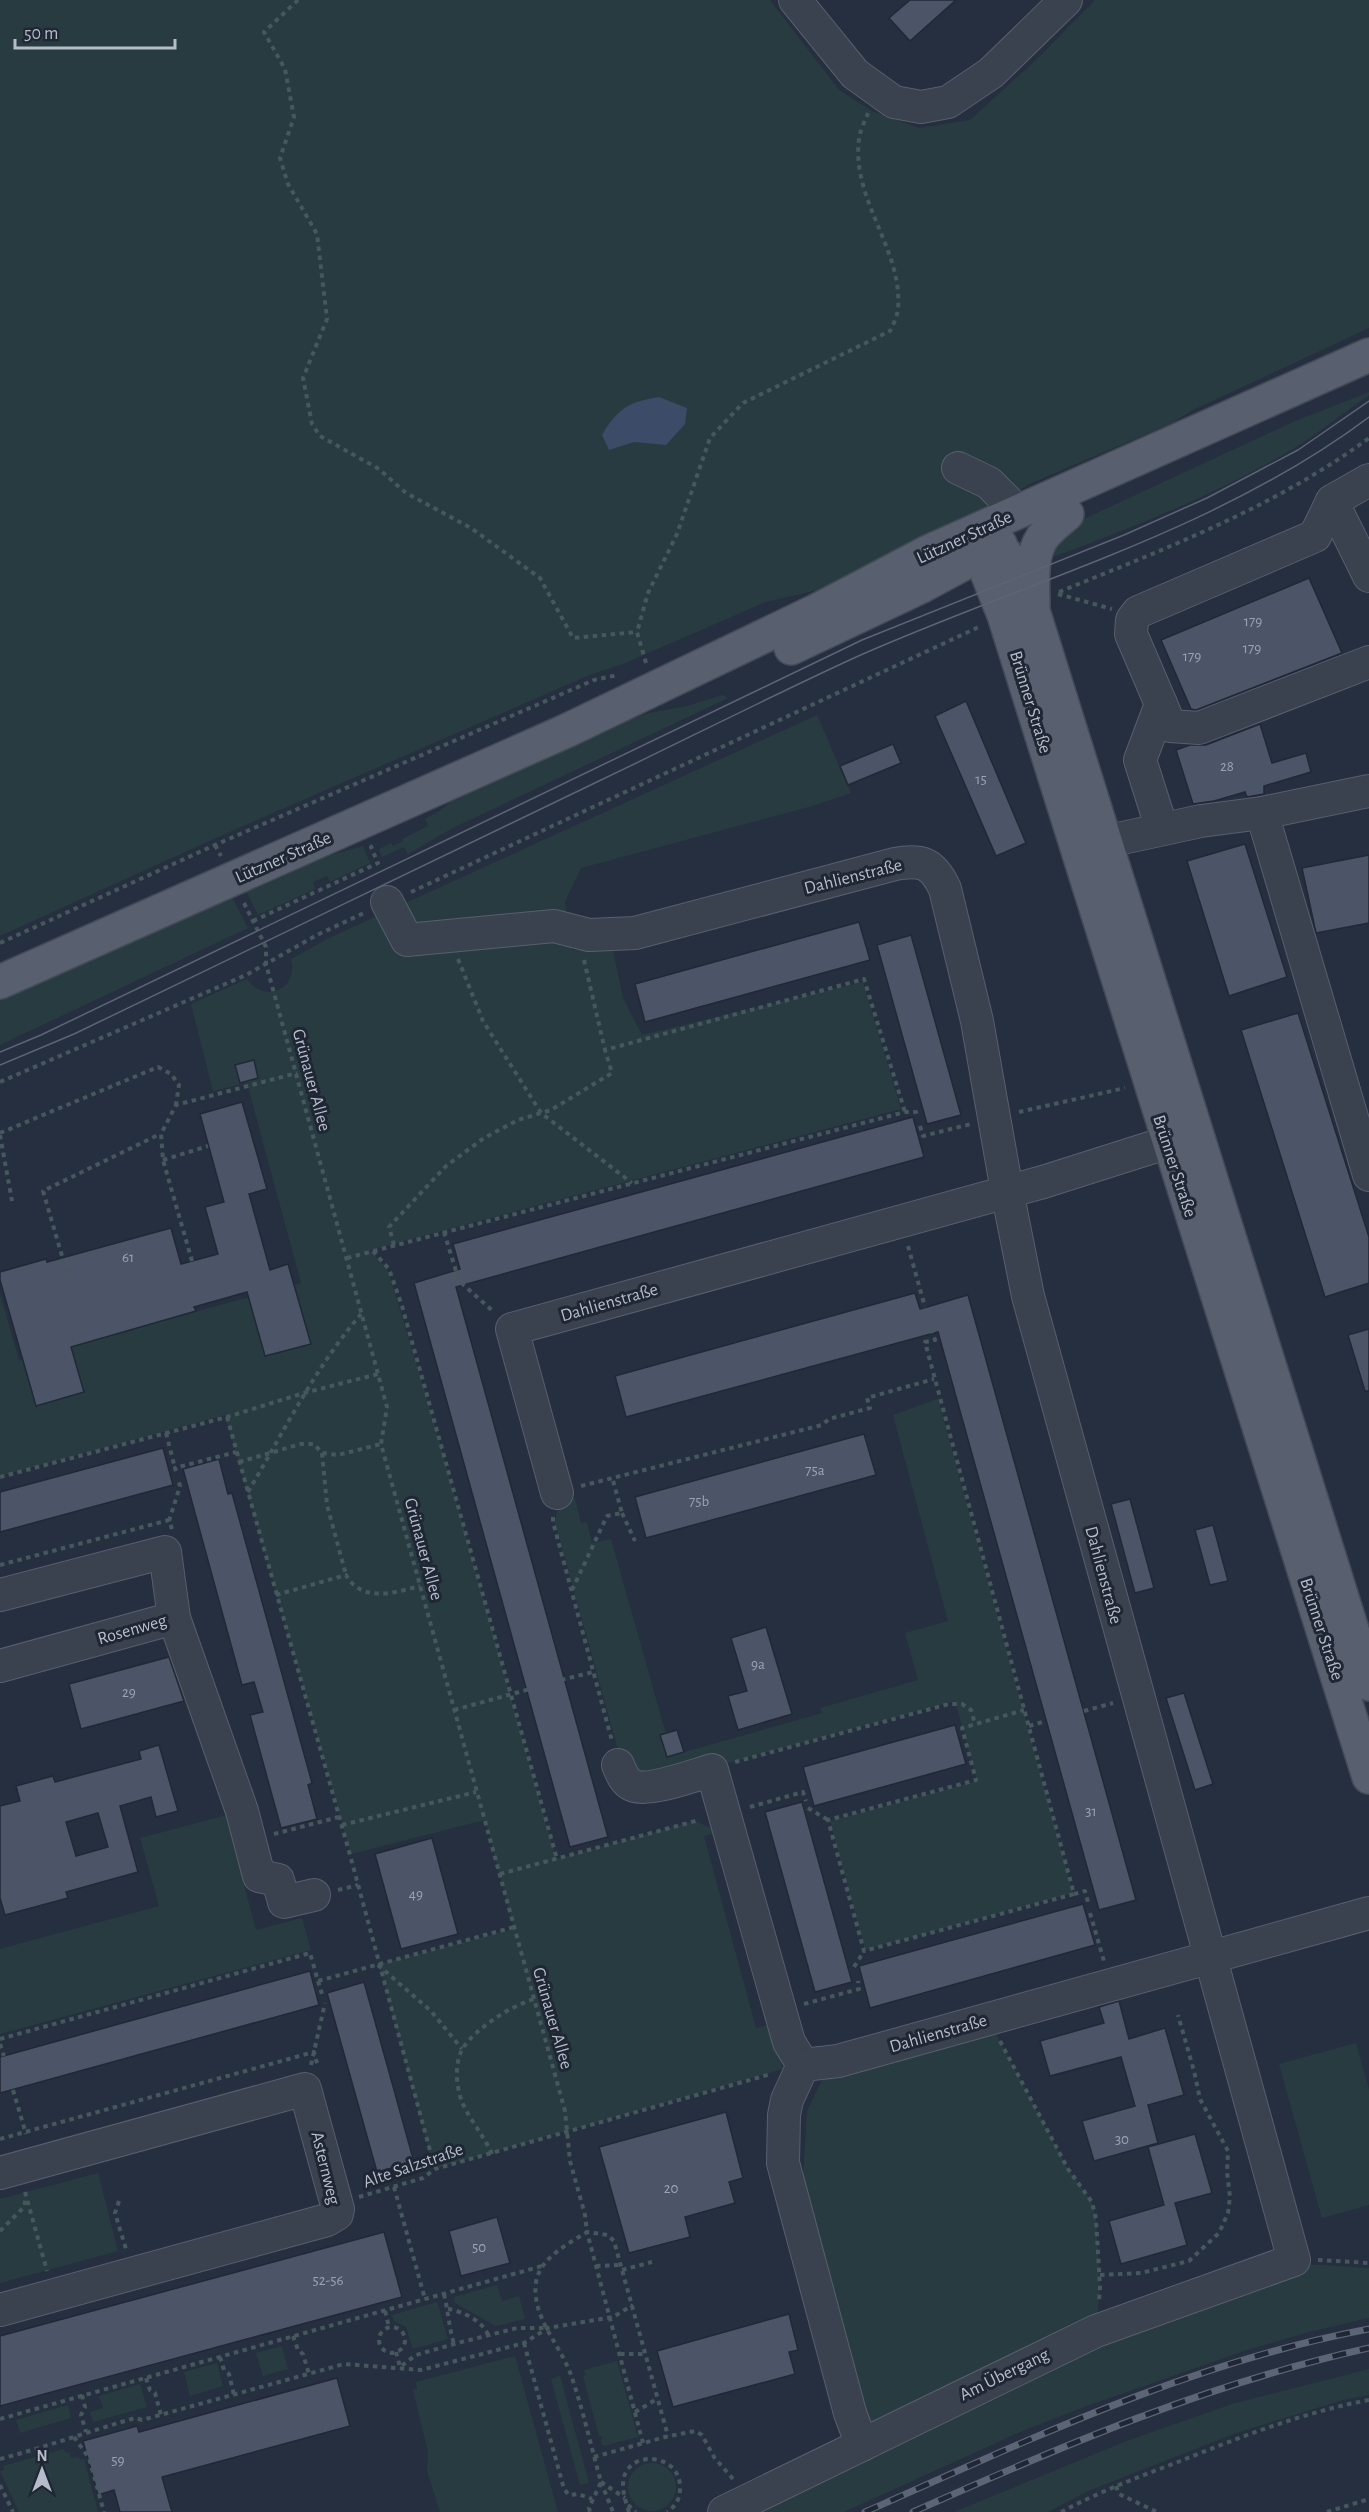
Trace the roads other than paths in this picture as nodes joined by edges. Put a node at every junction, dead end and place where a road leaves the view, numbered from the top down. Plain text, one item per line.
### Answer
1 (795, 0) edge
2 (1066, 0) edge
3 (1369, 355) edge
4 (1369, 380) edge
5 (958, 468) dead end
6 (1369, 480) edge
7 (1332, 501) junction
8 (1067, 514) junction
9 (989, 535) junction
10 (1369, 576) edge
11 (938, 578) junction
12 (1009, 617) junction
13 (1369, 662) edge
14 (1161, 704) junction
15 (566, 731) junction
16 (1369, 791) edge
17 (1262, 813) junction
18 (1162, 829) junction
19 (1104, 842) junction
20 (387, 902) road end
21 (0, 982) edge
22 (1182, 1138) junction
23 (1369, 1175) edge
24 (1007, 1191) junction
25 (556, 1492) road end
26 (0, 1596) edge
27 (174, 1618) junction
28 (0, 1666) edge
29 (1369, 1684) edge
30 (618, 1765) road end
31 (1369, 1777) edge
32 (314, 1895) dead end
33 (1369, 1913) edge
34 (1210, 1956) junction
35 (803, 2065) junction
36 (20, 2175) edge
37 (1294, 2260) joint
38 (0, 2310) edge
39 (862, 2445) junction
40 (736, 2507) edge

1 - 2 street
3 - 9 main road, Lützner Straße
4 - 8 main road, Lützner Straße
5 - 9 street
6 - 7 street
7 - 10 street
7 - 14 street
8 - 9 main road, Lützner Straße
8 - 12 main road
9 - 11 main road, Lützner Straße
9 - 12 main road, Brünner Straße
9 - 15 main road, Lützner Straße
11 - 12 main road
11 - 15 main road, Lützner Straße
12 - 19 main road, Brünner Straße
12 - 22 main road, Brünner Straße
13 - 14 street
14 - 18 street
15 - 21 main road, Lützner Straße
16 - 17 street
17 - 18 street
17 - 23 street
18 - 19 street
19 - 22 main road, Brünner Straße
20 - 24 street, Dahlienstraße
22 - 24 street, Dahlienstraße
22 - 29 main road, Brünner Straße
22 - 31 main road, Brünner Straße
24 - 25 street, Dahlienstraße
24 - 34 street, Dahlienstraße
26 - 27 street, Rosenweg
27 - 28 street, Rosenweg
27 - 32 street
30 - 35 street
33 - 34 street, Dahlienstraße
34 - 35 street, Dahlienstraße
34 - 37 street, Dahlienstraße
35 - 39 street
36 - 38 street, Asternweg
37 - 39 street, Am Übergang
39 - 40 street, Am Übergang

